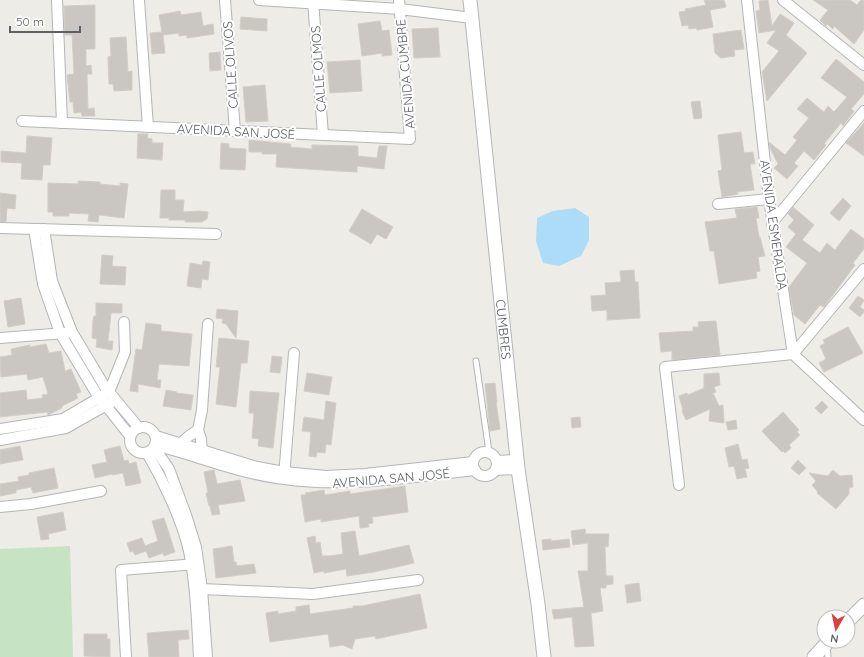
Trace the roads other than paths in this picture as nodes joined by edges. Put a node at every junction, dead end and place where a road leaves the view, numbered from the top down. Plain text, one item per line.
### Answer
1 (57, 0) edge
2 (139, 0) edge
3 (225, 0) edge
4 (259, 0) edge
5 (470, 0) edge
6 (747, 0) edge
7 (783, 0) edge
8 (313, 2) edge
9 (400, 5) edge
10 (472, 18) junction
11 (864, 65) edge
12 (864, 111) edge
13 (22, 121) dead end
14 (62, 123) junction
15 (148, 127) junction
16 (235, 131) junction
17 (323, 135) junction
18 (410, 139) joint
19 (769, 199) junction
20 (718, 204) dead end
21 (772, 223) junction
22 (0, 228) edge
23 (39, 229) junction
24 (216, 234) dead end
25 (864, 269) edge
26 (124, 322) dead end
27 (208, 324) dead end
28 (72, 332) junction
29 (60, 333) junction
30 (0, 338) edge
31 (294, 354) dead end
32 (793, 354) junction
33 (476, 361) dead end
34 (108, 399) junction
35 (864, 420) edge
36 (139, 428) junction
37 (0, 429) edge
38 (198, 430) junction
39 (130, 436) junction
40 (0, 440) edge
41 (180, 444) junction
42 (153, 445) junction
43 (202, 451) junction
44 (489, 452) junction
45 (518, 464) junction
46 (497, 465) junction
47 (474, 466) junction
48 (284, 476) junction
49 (679, 485) dead end
50 (102, 492) dead end
51 (0, 507) edge
52 (195, 564) junction
53 (418, 580) dead end
54 (202, 589) junction
55 (864, 605) edge
56 (856, 613) edge
57 (821, 649) edge
58 (126, 657) edge
59 (199, 657) edge
60 (207, 657) edge
61 (544, 657) edge
62 (814, 657) edge

1 - 14 street
2 - 15 street
3 - 16 street, CALLE OLIVOS
4 - 8 street, AVENIDA CUMBRE
5 - 10 street, CUMBRES
6 - 19 street, AVENIDA ESMERALDA
7 - 11 street
8 - 9 street, AVENIDA CUMBRE
8 - 17 street, CALLE OLMOS
9 - 10 street, AVENIDA CUMBRE
9 - 18 street, AVENIDA CUMBRE
10 - 45 street, CUMBRES
12 - 21 street
13 - 14 street
14 - 15 street, AVENIDA SAN JOSÉ
15 - 16 street, AVENIDA SAN JOSÉ
16 - 17 street, AVENIDA SAN JOSÉ
17 - 18 street, AVENIDA SAN JOSÉ
19 - 20 street
19 - 21 street, AVENIDA ESMERALDA
21 - 32 street, AVENIDA ESMERALDA
22 - 23 street
23 - 24 street
23 - 28 street
23 - 29 street
25 - 32 street
26 - 34 street
27 - 38 street
28 - 29 street
28 - 34 street
29 - 30 street
29 - 34 street
31 - 48 street
32 - 35 street
32 - 49 street
33 - 44 lane
34 - 36 street
34 - 37 street
34 - 39 street
34 - 40 street
36 - 39 street
36 - 42 street
38 - 41 street
38 - 43 street
39 - 42 street
41 - 42 street, AVENIDA SAN JOSÉ
41 - 43 street, AVENIDA SAN JOSÉ
42 - 48 street, AVENIDA SAN JOSÉ
42 - 52 street
43 - 48 street, AVENIDA SAN JOSÉ
44 - 46 street
44 - 47 street
45 - 46 street
45 - 61 street, CUMBRES
46 - 47 street
47 - 48 street, AVENIDA SAN JOSÉ
50 - 51 street
52 - 54 street
52 - 58 street
52 - 59 street
53 - 54 street
54 - 60 street
55 - 56 street
57 - 62 street

